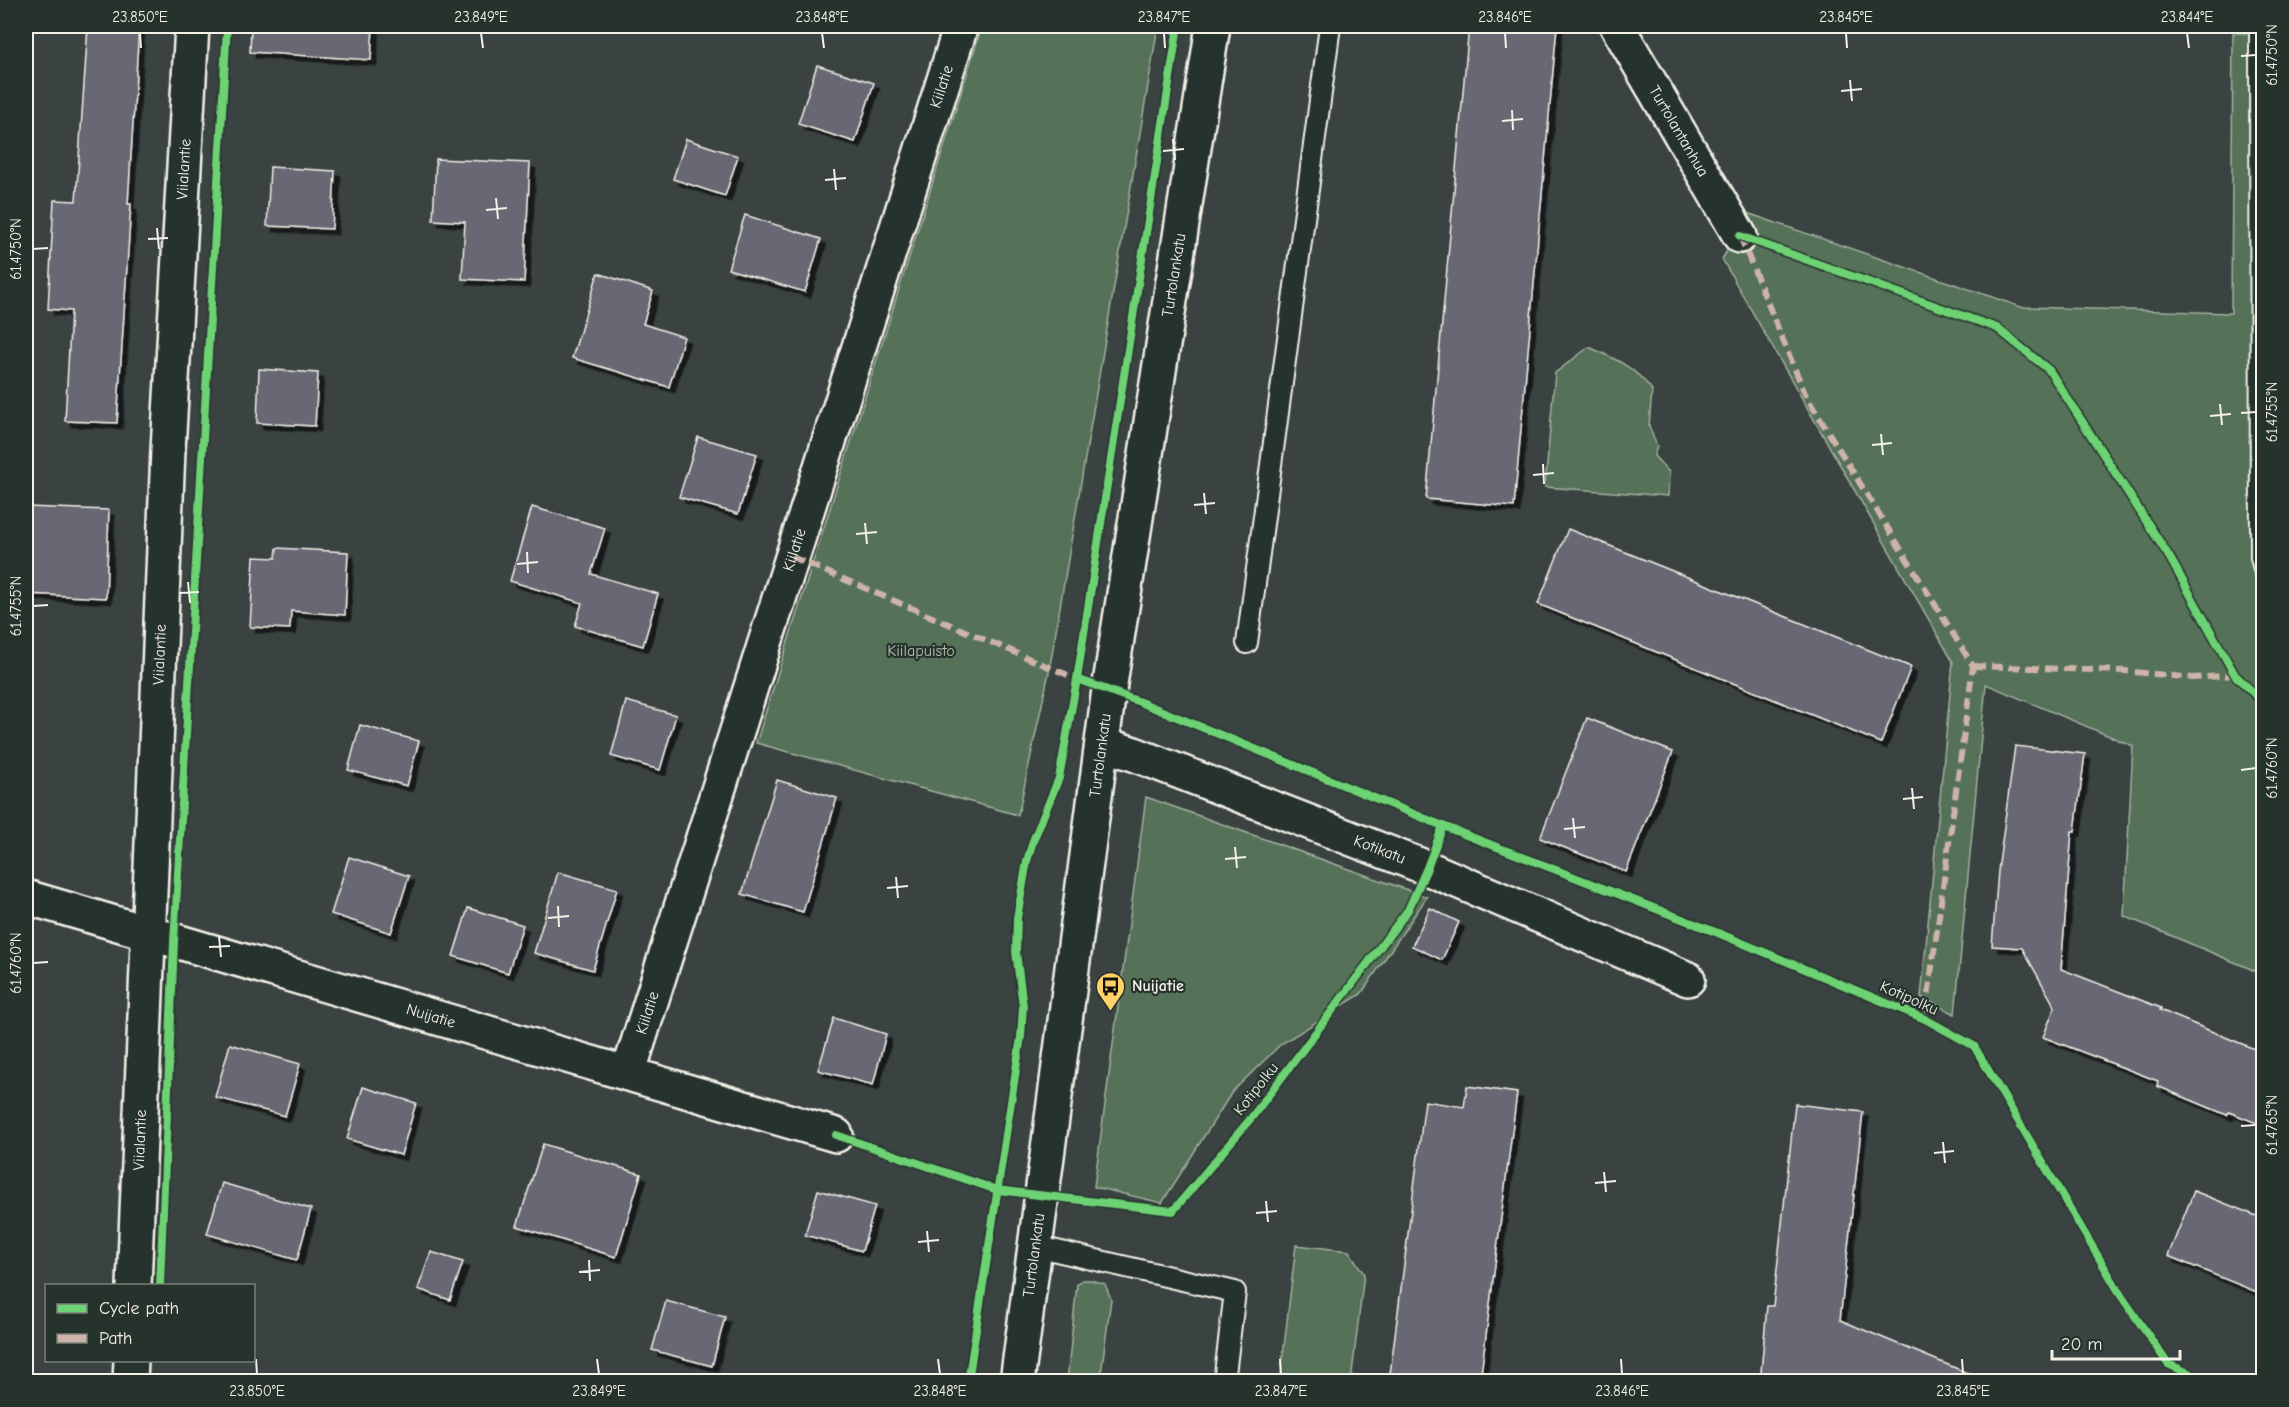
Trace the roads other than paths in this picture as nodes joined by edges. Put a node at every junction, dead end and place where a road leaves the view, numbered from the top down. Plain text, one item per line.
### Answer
1 (192, 26) edge
2 (961, 26) edge
3 (1213, 26) edge
4 (1330, 26) edge
5 (1617, 26) edge
6 (2260, 26) edge
7 (1740, 236) dead end
8 (2264, 569) edge
9 (1247, 643) dead end
10 (1102, 744) junction
11 (26, 897) edge
12 (148, 934) junction
13 (1688, 979) dead end
14 (628, 1074) junction
15 (836, 1135) dead end
16 (1035, 1246) junction
17 (134, 1284) edge
18 (131, 1362) edge
19 (130, 1382) edge
20 (1017, 1382) edge
21 (1224, 1382) edge

1 - 12 street, Viialantie
2 - 14 street, Kiilatie
3 - 10 street, Turtolankatu
4 - 9 lane
5 - 7 street, Turtolantanhua
6 - 8 lane
10 - 13 street, Kotikatu
10 - 16 street, Turtolankatu
11 - 12 street, Nuijatie
12 - 14 street, Nuijatie
12 - 17 street, Viialantie
14 - 15 street, Nuijatie
16 - 20 street, Turtolankatu
16 - 21 lane
18 - 19 street

